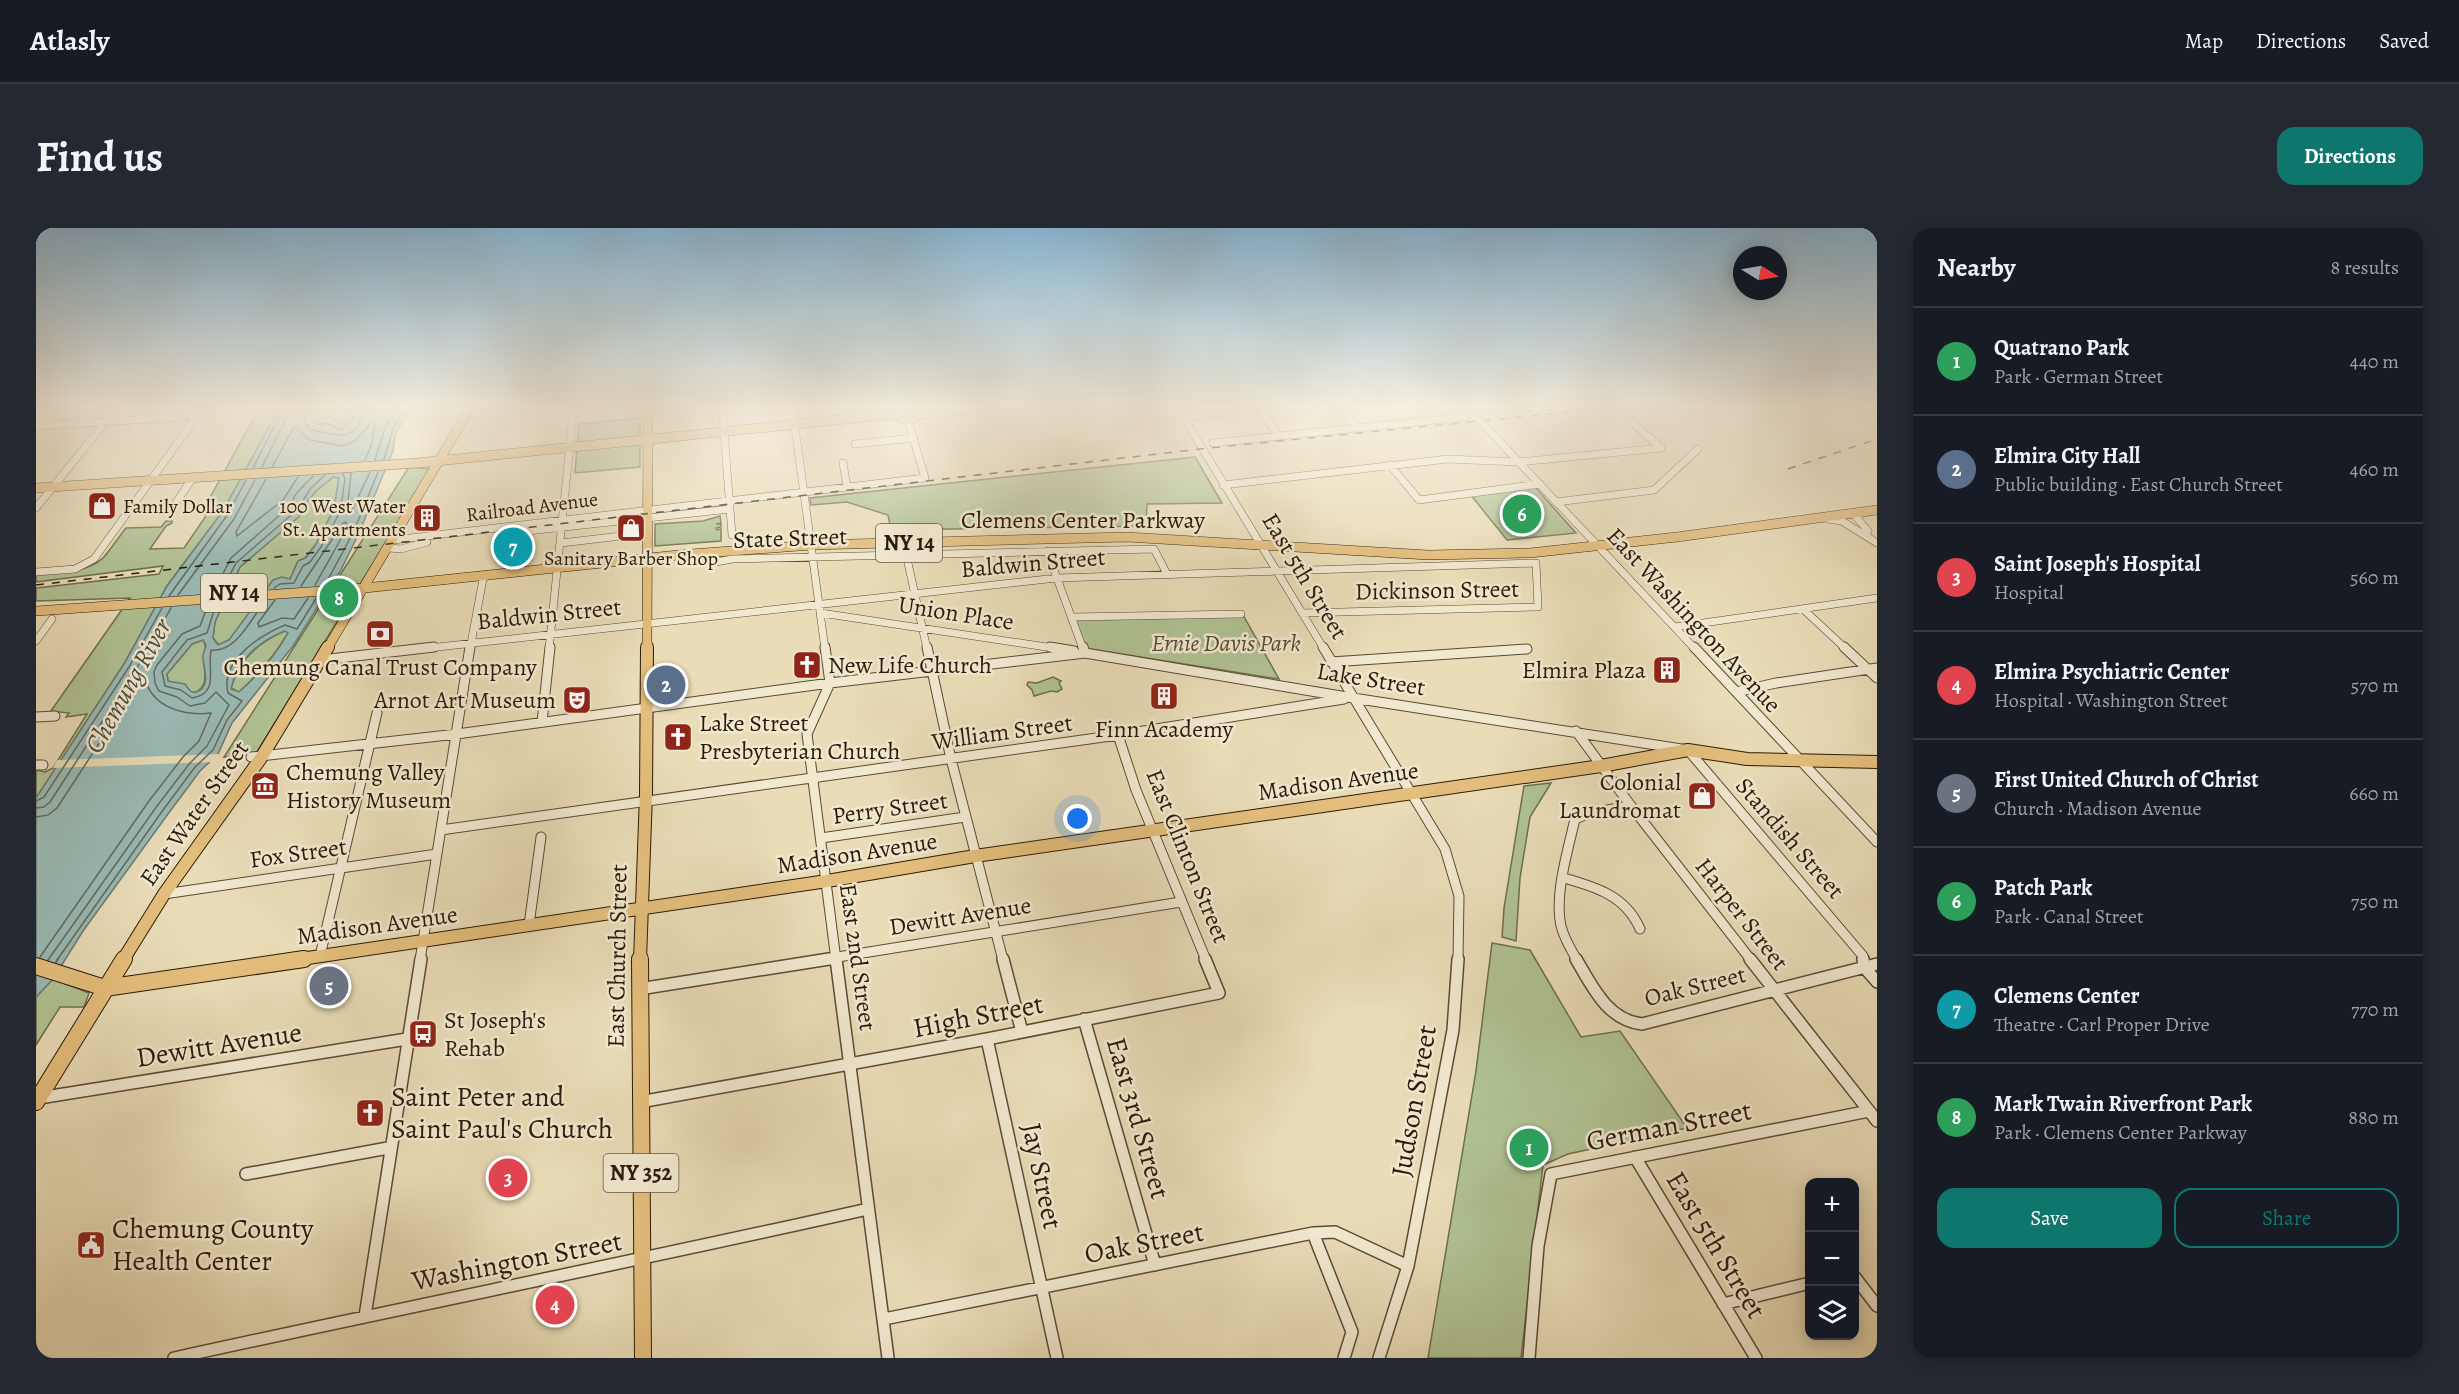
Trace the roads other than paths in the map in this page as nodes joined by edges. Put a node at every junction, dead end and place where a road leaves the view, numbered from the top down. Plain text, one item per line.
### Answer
1 (77, 458) edge
2 (167, 458) edge
3 (443, 458) edge
4 (473, 458) edge
5 (569, 458) edge
6 (648, 458) edge
7 (726, 458) edge
8 (800, 458) edge
9 (919, 458) edge
10 (1207, 458) edge
11 (1514, 458) edge
12 (1562, 458) edge
13 (1688, 458) edge
14 (441, 461) junction
15 (1518, 462) junction
16 (843, 463) dead end
17 (1389, 465) junction
18 (193, 477) junction
19 (151, 480) junction
20 (1539, 484) junction
21 (1223, 485) junction
22 (54, 487) junction
23 (847, 487) junction
24 (36, 488) edge
25 (805, 494) junction
26 (729, 500) junction
27 (1556, 502) junction
28 (1877, 503) edge
29 (36, 508) edge
30 (172, 509) dead end
31 (730, 509) junction
32 (1877, 510) edge
33 (1863, 512) junction
34 (647, 513) junction
35 (1810, 519) junction
36 (563, 523) junction
37 (647, 531) junction
38 (732, 535) dead end
39 (561, 541) junction
40 (1258, 541) junction
41 (1877, 541) edge
42 (811, 542) junction
43 (1595, 543) junction
44 (391, 544) junction
45 (1047, 551) junction
46 (906, 555) junction
47 (647, 556) junction
48 (813, 557) junction
49 (716, 562) dead end
50 (558, 565) junction
51 (1276, 570) junction
52 (36, 572) edge
53 (1167, 574) junction
54 (487, 575) junction
55 (1057, 578) junction
56 (367, 585) junction
57 (914, 593) junction
58 (1877, 598) edge
59 (36, 604) edge
60 (116, 604) junction
61 (1538, 607) joint
62 (820, 609) junction
63 (1803, 609) junction
64 (36, 611) edge
65 (1302, 613) junction
66 (1241, 614) dead end
67 (1072, 617) junction
68 (52, 619) dead end
69 (646, 623) junction
70 (1674, 627) junction
71 (922, 628) junction
72 (550, 634) junction
73 (36, 641) edge
74 (470, 642) junction
75 (1527, 649) dead end
76 (1085, 653) junction
77 (321, 660) junction
78 (1331, 662) junction
79 (1873, 669) edge
80 (932, 671) junction
81 (1877, 678) edge
82 (830, 683) junction
83 (1736, 692) junction
84 (1353, 698) junction
85 (646, 709) junction
86 (377, 713) dead end
87 (55, 716) dead end
88 (36, 717) edge
89 (542, 722) junction
90 (1576, 731) junction
91 (457, 734) junction
92 (1118, 735) junction
93 (370, 744) junction
94 (1688, 750) junction
95 (256, 758) junction
96 (951, 759) junction
97 (1799, 760) junction
98 (1877, 762) edge
99 (1601, 766) junction
100 (813, 778) junction
101 (1410, 793) junction
102 (645, 802) junction
103 (1631, 807) junction
104 (965, 817) junction
105 (441, 830) junction
106 (1153, 830) junction
107 (541, 837) dead end
108 (821, 838) junction
109 (1877, 842) edge
110 (1445, 849) joint
111 (437, 854) junction
112 (975, 856) junction
113 (341, 868) junction
114 (1564, 878) junction
115 (827, 881) junction
116 (164, 894) junction
117 (1181, 902) junction
118 (641, 909) junction
119 (529, 925) junction
120 (1640, 929) dead end
121 (995, 931) junction
122 (423, 941) junction
123 (320, 956) junction
124 (837, 958) junction
125 (1877, 964) edge
126 (36, 966) edge
127 (1864, 967) junction
128 (1877, 982) edge
129 (105, 988) junction
130 (639, 989) junction
131 (1775, 989) junction
132 (1219, 993) joint
133 (1084, 1020) junction
134 (1022, 1032) junction
135 (407, 1039) junction
136 (987, 1039) junction
137 (851, 1064) junction
138 (37, 1100) edge
139 (640, 1102) junction
140 (1869, 1111) junction
141 (1877, 1121) edge
142 (388, 1148) junction
143 (1635, 1157) junction
144 (246, 1174) dead end
145 (868, 1209) junction
146 (1313, 1233) junction
147 (642, 1260) junction
148 (1155, 1265) junction
149 (1408, 1266) junction
150 (1859, 1283) edge
151 (1805, 1284) edge
152 (1042, 1288) junction
153 (1724, 1304) junction
154 (1877, 1306) edge
155 (365, 1316) junction
156 (884, 1319) junction
157 (174, 1358) edge
158 (644, 1358) edge
159 (888, 1358) edge
160 (1057, 1358) edge
161 (1344, 1358) edge
162 (1379, 1358) edge
163 (1529, 1358) edge
164 (1756, 1358) edge

1 - 22 street
2 - 19 street
3 - 14 main road, East Water Street
4 - 14 main road
5 - 36 street
6 - 34 main road, NY 352
7 - 26 street
8 - 25 street
9 - 23 street, Railroad Avenue
10 - 21 street, East 5th Street
11 - 15 street, East Washington Avenue, bridge
12 - 15 street
13 - 27 street
14 - 18 main road
14 - 44 main road, East Water Street
15 - 17 street
15 - 20 street, East Washington Avenue
16 - 23 street
17 - 20 street
17 - 21 street
18 - 19 main road
18 - 30 street
19 - 22 main road
19 - 52 street
20 - 27 street, East Washington Avenue
21 - 40 street, East 5th Street
22 - 24 main road
22 - 29 street
23 - 25 street, Railroad Avenue
25 - 26 street, Railroad Avenue
25 - 42 street
26 - 31 street
26 - 34 street, Railroad Avenue
27 - 43 street, East Washington Avenue
28 - 43 main road, Clemens Center Parkway / NY 14
31 - 34 street, Railroad Avenue
31 - 38 street
32 - 33 main road, Clemens Center Parkway / NY 14
33 - 35 main road, Clemens Center Parkway / NY 14
33 - 41 street
34 - 36 street, Railroad Avenue
34 - 37 main road, NY 352
35 - 41 street
35 - 43 main road, Clemens Center Parkway / NY 14
36 - 39 street
36 - 44 street, Railroad Avenue
37 - 39 street
37 - 47 main road, NY 352
39 - 50 street
40 - 42 main road, Clemens Center Parkway / NY 14
40 - 43 main road, Clemens Center Parkway / NY 14
40 - 51 street, East 5th Street
42 - 47 main road, Clemens Center Parkway / NY 14
42 - 48 street
43 - 70 street, East Washington Avenue
44 - 56 main road, East Water Street
45 - 46 street, State Street
45 - 53 street, State Street
45 - 55 street
46 - 48 street, State Street
46 - 57 street
47 - 50 main road, Clemens Center Parkway / NY 14
47 - 69 main road, East Church Street / NY 352
48 - 49 street, State Street
48 - 62 street
50 - 54 main road, Clemens Center Parkway / NY 14
50 - 56 main road, Clemens Center Parkway / NY 14
50 - 72 street
51 - 53 street, Baldwin Street
51 - 61 street, Baldwin Street
51 - 65 street, East 5th Street
53 - 55 street, Baldwin Street
54 - 56 main road, Clemens Center Parkway / NY 14
54 - 74 street
55 - 57 street, Baldwin Street
55 - 67 street
56 - 60 main road, Clemens Center Parkway / NY 14
56 - 77 main road, East Water Street
57 - 62 street, Baldwin Street
57 - 71 street
58 - 63 street
59 - 60 main road, Clemens Center Parkway / NY 14
60 - 64 main road, Clemens Center Parkway / NY 14
61 - 65 street, Dickinson Street
62 - 69 street, Baldwin Street
62 - 71 street, Union Place
62 - 82 street
63 - 70 street
63 - 79 street
65 - 78 street, East 5th Street
66 - 67 street
67 - 76 street
68 - 73 street
69 - 72 street, Baldwin Street
69 - 85 main road, East Church Street / NY 352
70 - 83 street, East Washington Avenue
71 - 76 street, Union Place
71 - 80 street
72 - 74 street, Baldwin Street
72 - 89 street
74 - 77 street, Baldwin Street
74 - 91 street
75 - 78 street
76 - 80 street, Lake Street
76 - 84 street, Lake Street
77 - 95 main road, East Water Street
78 - 84 street, East 5th Street
79 - 81 street
79 - 83 street
80 - 82 street, Lake Street
80 - 96 street
82 - 85 street, Lake Street
82 - 100 street, East 2nd Street
83 - 97 street, East Washington Avenue
84 - 90 street, Lake Street
84 - 92 street, William Street
84 - 101 street, East 5th Street
85 - 89 street, Lake Street
85 - 102 main road, East Church Street / NY 352
86 - 93 street
87 - 88 street
89 - 91 street, Lake Street
90 - 94 street, Lake Street
90 - 99 street, Harper Street
91 - 93 street, Lake Street
91 - 105 street
92 - 96 street, William Street
92 - 106 street, East Clinton Street
93 - 95 street, Lake Street
93 - 113 street
94 - 97 main road, Lake Street
94 - 99 main road, Madison Avenue
94 - 127 street, Standish Street
95 - 116 main road, East Water Street
96 - 100 street, William Street
96 - 104 street
97 - 98 main road, Lake Street
97 - 109 street, East Washington Avenue
99 - 101 main road, Madison Avenue
99 - 103 street, Harper Street
100 - 102 street, William Street
100 - 108 street, East 2nd Street
101 - 106 main road, Madison Avenue
101 - 110 street, East 5th Street
102 - 105 street, William Street
102 - 118 main road, East Church Street / NY 352
103 - 114 street
103 - 131 street, Harper Street
104 - 108 street, Perry Street
104 - 112 street
105 - 111 street
106 - 112 main road, Madison Avenue
106 - 117 street, East Clinton Street
107 - 119 street
108 - 115 street, East 2nd Street
110 - 149 street, Judson Street
111 - 113 street, Fox Street
111 - 122 street
112 - 115 main road, Madison Avenue
112 - 121 street
113 - 116 street, Fox Street
113 - 123 street
114 - 120 street
114 - 131 street, Oak Street
115 - 118 main road, Madison Avenue
115 - 124 street, East 2nd Street
116 - 129 main road, East Water Street
117 - 121 street, Dewitt Avenue
117 - 132 street, East Clinton Street
118 - 119 main road, Madison Avenue
118 - 130 main road, East Church Street / NY 352
119 - 122 main road, Madison Avenue
121 - 124 street, Dewitt Avenue
121 - 134 street
122 - 123 main road, Madison Avenue
122 - 135 street
123 - 129 main road, Madison Avenue
124 - 130 street, Dewitt Avenue
124 - 137 street, East 2nd Street
125 - 127 street, Oak Street
126 - 129 main road, Madison Avenue
127 - 128 street, Standish Street
127 - 131 street, Oak Street
129 - 138 main road, East Water Street
130 - 139 main road, East Church Street / NY 352
131 - 140 street, Harper Street
132 - 133 street, High Street
133 - 134 street, High Street
133 - 148 street, East 3rd Street
134 - 136 street, High Street
135 - 138 street, Dewitt Avenue
135 - 142 street
136 - 137 street, High Street
136 - 152 street, Jay Street
137 - 139 street, High Street
137 - 145 street, East 2nd Street
139 - 147 main road, East Church Street / NY 352
140 - 141 street, Harper Street
140 - 143 street, German Street
142 - 144 street
142 - 155 street
143 - 153 street, East 5th Street
143 - 163 street, German Street
145 - 147 street, Washington Street
145 - 156 street, East 2nd Street
146 - 148 street, Oak Street
146 - 149 street, Oak Street
146 - 161 street
147 - 155 street, Washington Street
147 - 158 main road, East Church Street / NY 352
148 - 152 street, Oak Street
149 - 162 street, Judson Street
150 - 154 street
151 - 153 street
152 - 156 street, Oak Street
152 - 160 street, Jay Street
153 - 164 street, East 5th Street
155 - 157 street, Washington Street
156 - 159 street, East 2nd Street

